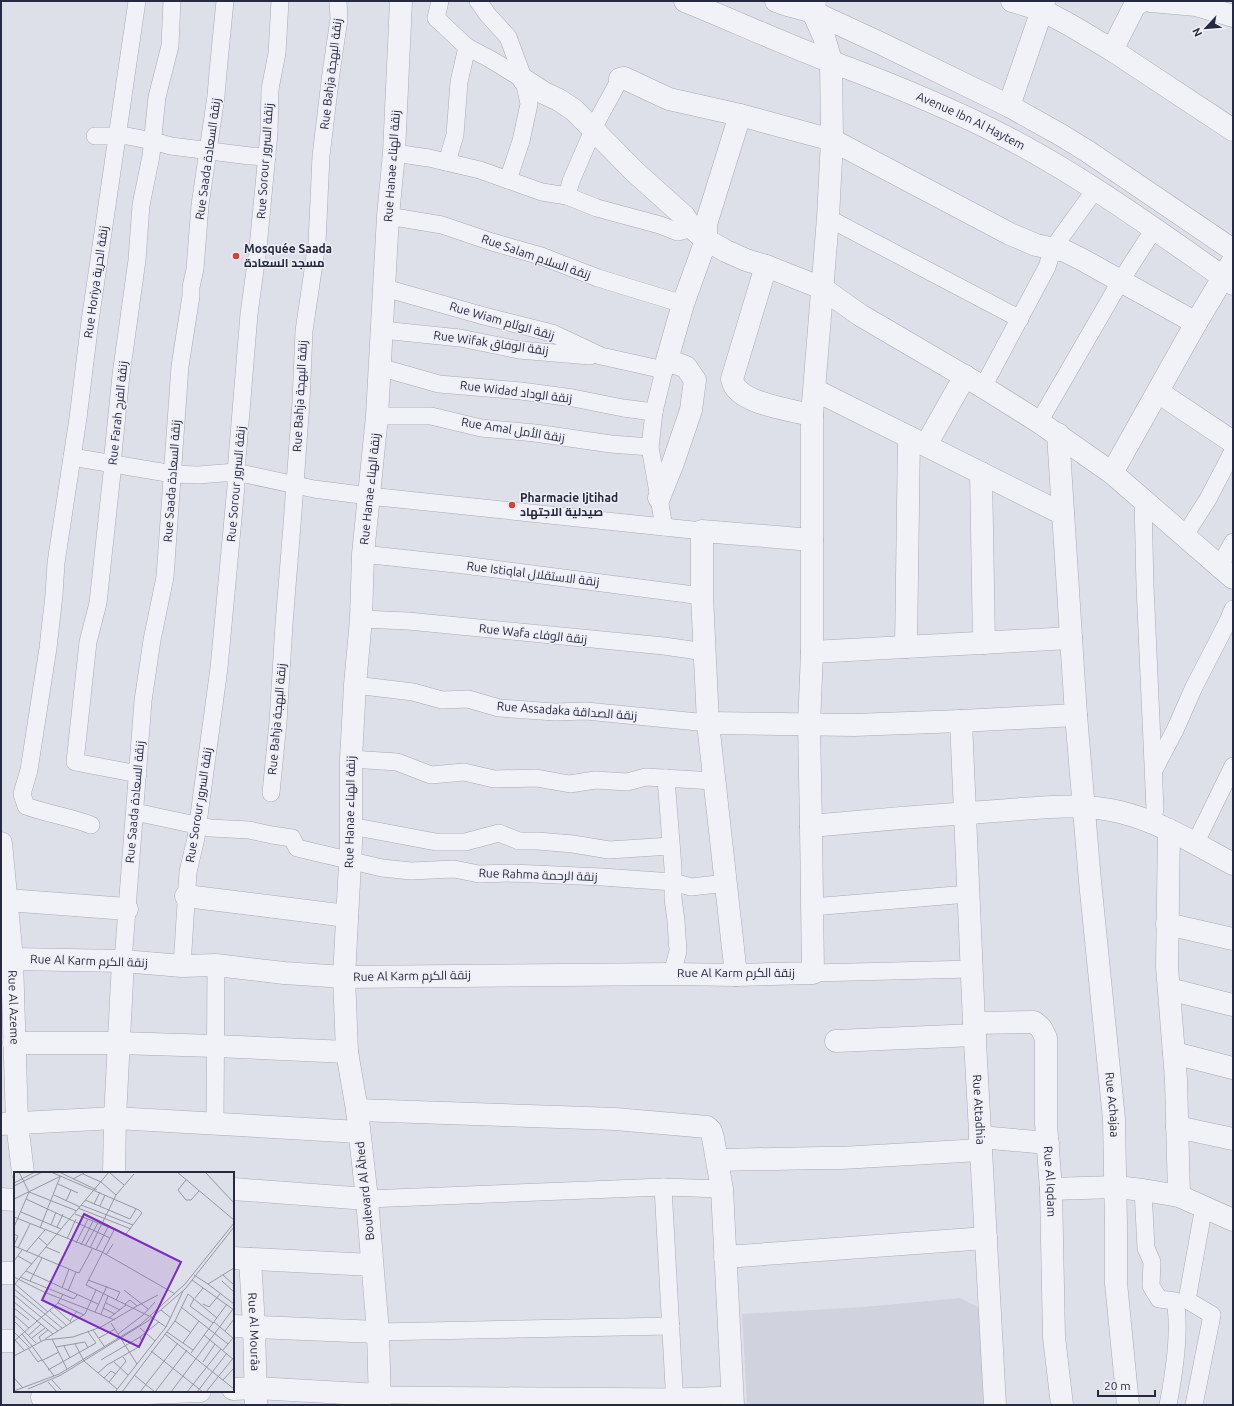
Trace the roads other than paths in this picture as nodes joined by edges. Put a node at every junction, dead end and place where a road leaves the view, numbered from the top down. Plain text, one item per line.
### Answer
1 (137, 1) edge
2 (172, 1) edge
3 (225, 1) edge
4 (280, 1) edge
5 (338, 1) edge
6 (401, 1) edge
7 (440, 1) edge
8 (478, 1) edge
9 (685, 1) edge
10 (776, 1) edge
11 (1012, 1) edge
12 (1142, 1) edge
13 (1151, 1) edge
14 (1043, 5) edge
15 (814, 6) edge
16 (1233, 16) edge
17 (467, 47) junction
18 (1112, 50) junction
19 (831, 62) junction
20 (620, 79) joint
21 (524, 80) junction
22 (1009, 106) junction
23 (740, 115) junction
24 (594, 130) junction
25 (1233, 130) edge
26 (95, 136) dead end
27 (118, 136) junction
28 (832, 140) junction
29 (153, 141) junction
30 (208, 150) junction
31 (394, 153) junction
32 (267, 157) junction
33 (447, 162) junction
34 (508, 180) junction
35 (1095, 190) junction
36 (567, 196) junction
37 (388, 216) junction
38 (828, 218) junction
39 (1154, 229) junction
40 (699, 234) junction
41 (1053, 248) junction
42 (1233, 250) edge
43 (766, 266) junction
44 (1230, 274) edge
45 (1120, 282) junction
46 (385, 288) junction
47 (822, 288) junction
48 (683, 304) junction
49 (1020, 319) junction
50 (1196, 323) junction
51 (382, 330) junction
52 (600, 356) junction
53 (665, 366) junction
54 (379, 367) junction
55 (965, 376) junction
56 (983, 387) junction
57 (815, 390) junction
58 (1158, 392) junction
59 (654, 412) junction
60 (812, 415) junction
61 (377, 416) junction
62 (1039, 422) junction
63 (1058, 434) junction
64 (918, 441) junction
65 (1233, 442) edge
66 (650, 447) junction
67 (1233, 451) edge
68 (72, 457) junction
69 (112, 464) junction
70 (236, 472) junction
71 (981, 473) junction
72 (1112, 473) junction
73 (173, 474) junction
74 (295, 484) junction
75 (369, 496) junction
76 (659, 498) junction
77 (1143, 501) junction
78 (1063, 514) junction
79 (664, 527) junction
80 (702, 532) junction
81 (1185, 535) junction
82 (812, 540) junction
83 (1233, 542) edge
84 (364, 554) junction
85 (1227, 572) edge
86 (702, 596) junction
87 (1233, 609) edge
88 (361, 619) junction
89 (1071, 638) junction
90 (984, 643) junction
91 (906, 647) junction
92 (705, 652) junction
93 (812, 652) junction
94 (355, 685) junction
95 (1076, 715) junction
96 (961, 721) junction
97 (708, 723) junction
98 (809, 725) junction
99 (351, 760) junction
100 (1233, 766) edge
101 (1154, 770) junction
102 (138, 774) junction
103 (666, 778) junction
104 (714, 781) junction
105 (271, 793) dead end
106 (1084, 806) junction
107 (135, 812) junction
108 (964, 813) junction
109 (91, 825) dead end
110 (197, 825) junction
111 (351, 826) junction
112 (812, 826) junction
113 (1160, 826) junction
114 (1195, 844) junction
115 (671, 846) junction
116 (1, 852) edge
117 (350, 861) junction
118 (1233, 864) edge
119 (673, 882) junction
120 (727, 883) junction
121 (968, 894) junction
122 (186, 896) junction
123 (812, 907) junction
124 (127, 909) junction
125 (5, 914) edge
126 (347, 916) junction
127 (1167, 924) junction
128 (1233, 939) edge
129 (12, 959) junction
130 (123, 961) junction
131 (216, 965) junction
132 (182, 966) junction
133 (972, 969) junction
134 (812, 973) junction
135 (672, 974) junction
136 (736, 975) junction
137 (344, 977) junction
138 (1169, 989) junction
139 (1233, 1005) edge
140 (974, 1029) junction
141 (836, 1041) dead end
142 (118, 1043) junction
143 (215, 1046) junction
144 (10, 1051) edge
145 (347, 1052) junction
146 (1174, 1053) junction
147 (1233, 1068) edge
148 (357, 1110) junction
149 (115, 1118) junction
150 (9, 1123) edge
151 (215, 1123) junction
152 (1177, 1127) junction
153 (359, 1132) junction
154 (1233, 1139) edge
155 (980, 1143) junction
156 (1048, 1143) junction
157 (718, 1160) junction
158 (23, 1172) edge
159 (114, 1172) edge
160 (663, 1187) junction
161 (1116, 1187) junction
162 (234, 1189) edge
163 (722, 1189) junction
164 (1051, 1189) junction
165 (1143, 1190) junction
166 (1179, 1196) junction
167 (1, 1199) edge
168 (367, 1199) junction
169 (14, 1200) edge
170 (1204, 1206) junction
171 (1233, 1220) edge
172 (986, 1238) junction
173 (725, 1257) junction
174 (242, 1259) edge
175 (372, 1265) junction
176 (1, 1272) edge
177 (14, 1273) edge
178 (234, 1326) edge
179 (254, 1326) junction
180 (671, 1326) junction
181 (378, 1332) junction
182 (1, 1341) edge
183 (14, 1341) edge
184 (234, 1389) edge
185 (185, 1392) edge
186 (112, 1397) edge
187 (256, 1397) edge
188 (42, 1398) edge
189 (380, 1400) edge
190 (732, 1400) edge
191 (675, 1401) edge
192 (995, 1405) edge
193 (1062, 1405) edge
194 (1128, 1405) edge
195 (1168, 1405) edge
196 (1194, 1405) edge

1 - 27 street, Rue Horiya زنقة الحرية
2 - 29 street, Rue Farah زنقة الفرح
3 - 30 street, Rue Saada زنقة السعادة
4 - 32 street, Rue Sorour زنقة السرور
5 - 74 street, Rue Bahja زنقة البهجة
6 - 31 street, Rue Hanae زنقة الهناء
7 - 17 street
8 - 21 street
9 - 19 street, Avenue Ibn Al Haytem
10 - 15 street
11 - 14 street
12 - 18 street
13 - 16 street
14 - 18 street
14 - 22 street
15 - 19 street
15 - 22 street
17 - 21 street
17 - 33 street
18 - 25 street
19 - 28 street
19 - 35 street, Avenue Ibn Al Haytem
20 - 23 street
20 - 24 street
21 - 24 street
21 - 34 street
22 - 42 street
23 - 28 street
23 - 40 street
24 - 36 street
24 - 40 street
26 - 27 street
27 - 29 street
27 - 68 street, Rue Horiya زنقة الحرية
28 - 38 street
28 - 41 street
29 - 30 street
29 - 69 street, Rue Farah زنقة الفرح
30 - 32 street
30 - 73 street, Rue Saada زنقة السعادة
31 - 33 street
31 - 37 street, Rue Hanae زنقة الهناء
32 - 70 street, Rue Sorour زنقة السرور
33 - 34 street
34 - 36 street
35 - 39 street, Avenue Ibn Al Haytem
35 - 41 street
36 - 40 street
37 - 46 street, Rue Hanae زنقة الهناء
37 - 48 street, Rue Salam زنقة السلام
38 - 47 street
38 - 49 street
39 - 44 street, Avenue Ibn Al Haytem
39 - 45 street
40 - 43 street
40 - 48 street
41 - 45 street
41 - 49 street
43 - 47 street
43 - 60 street
44 - 50 street
45 - 50 street
45 - 62 street
46 - 51 street, Rue Hanae زنقة الهناء
46 - 52 street, Rue Wiam زنقة الوئام
47 - 55 street
47 - 57 street
48 - 53 street
49 - 56 street
50 - 58 street
51 - 52 street, Rue Wifak زنقة الوفاق
51 - 54 street, Rue Hanae زنقة الهناء
52 - 53 street, Rue Wiam زنقة الوئام
53 - 59 street
53 - 76 street
54 - 59 street, Rue Widad زنقة الوداد
54 - 61 street, Rue Hanae زنقة الهناء
55 - 56 street
55 - 64 street
56 - 62 street
57 - 60 street
57 - 64 street
58 - 65 street
58 - 72 street
59 - 66 street
60 - 82 street
61 - 66 street, Rue Amal زنقة الأمل
61 - 75 street, Rue Hanae زنقة الهناء
62 - 63 street
63 - 72 street
63 - 78 street, Rue Achajaa
64 - 71 street
64 - 91 street
66 - 76 street
67 - 81 street
68 - 69 street
68 - 109 street, Rue Horiya زنقة الحرية
69 - 73 street
69 - 102 street, Rue Farah زنقة الفرح
70 - 73 street
70 - 74 street
70 - 110 street, Rue Sorour زنقة السرور
71 - 78 street
71 - 90 street
72 - 77 street
73 - 102 street, Rue Saada زنقة السعادة
74 - 75 street
74 - 105 street, Rue Bahja زنقة البهجة
75 - 79 street
75 - 84 street, Rue Hanae زنقة الهناء
76 - 79 street
77 - 81 street
77 - 101 street
78 - 89 street, Rue Achajaa
79 - 80 street
80 - 82 street
80 - 86 street
81 - 85 street
82 - 93 street
83 - 85 street
84 - 86 street, Rue Istiqlal زنقة الاستقلال
84 - 88 street, Rue Hanae زنقة الهناء
86 - 92 street
87 - 101 street
88 - 92 street, Rue Wafa زنقة الوفاء
88 - 94 street, Rue Hanae زنقة الهناء
89 - 90 street
89 - 95 street, Rue Achajaa
90 - 91 street
91 - 93 street
92 - 97 street
93 - 98 street
94 - 97 street, Rue Assadaka زنقة الصداقة
94 - 99 street, Rue Hanae زنقة الهناء
95 - 96 street
95 - 106 street, Rue Achajaa
96 - 98 street
96 - 108 street, Rue Attadhia
97 - 98 street
97 - 104 street
98 - 112 street
99 - 103 street
99 - 111 street, Rue Hanae زنقة الهناء
100 - 114 street
101 - 113 street
102 - 107 street, Rue Saada زنقة السعادة
103 - 104 street
103 - 115 street
104 - 120 street
106 - 108 street
106 - 113 street
106 - 161 street, Rue Achajaa
107 - 110 street
107 - 124 street, Rue Saada زنقة السعادة
108 - 112 street
108 - 121 street, Rue Attadhia
110 - 117 street, Rue Rahma زنقة الرحمة
110 - 122 street, Rue Sorour زنقة السرور
111 - 115 street
111 - 117 street, Rue Hanae زنقة الهناء
112 - 123 street
113 - 114 street
113 - 127 street
114 - 118 street
115 - 119 street
116 - 125 street, Rue Al Azeme
117 - 119 street, Rue Rahma زنقة الرحمة
117 - 126 street, Rue Hanae زنقة الهناء
119 - 120 street, Rue Rahma زنقة الرحمة
119 - 135 street
120 - 136 street
121 - 123 street
121 - 133 street, Rue Attadhia
122 - 126 street
122 - 132 street, Rue Sorour زنقة السرور
123 - 134 street
124 - 125 street
124 - 130 street, Rue Saada زنقة السعادة
125 - 129 street, Rue Al Azeme
126 - 137 street, Rue Hanae زنقة الهناء
127 - 128 street
127 - 138 street
129 - 130 street, Rue Al Karm زنقة الكرم
129 - 144 street, Rue Al Azeme
130 - 132 street, Rue Al Karm زنقة الكرم
130 - 142 street
131 - 132 street, Rue Al Karm زنقة الكرم
131 - 137 street, Rue Al Karm زنقة الكرم
131 - 143 street
133 - 134 street
133 - 140 street, Rue Attadhia
134 - 136 street, Rue Al Karm زنقة الكرم
135 - 136 street, Rue Al Karm زنقة الكرم
135 - 137 street, Rue Al Karm زنقة الكرم
137 - 145 street, Boulevard Al Âhed
138 - 139 street
138 - 146 street
140 - 141 street, Rue Al Iqdam
140 - 155 street, Rue Attadhia
140 - 156 street, Rue Al Iqdam
142 - 143 street
142 - 144 street
142 - 149 street
143 - 145 street
143 - 151 street
144 - 150 street, Rue Al Azeme
145 - 148 street, Boulevard Al Âhed
146 - 147 street
146 - 152 street
148 - 153 street, Boulevard Al Âhed
148 - 157 street
149 - 150 street
149 - 151 street
149 - 159 street
150 - 158 street, Rue Al Azeme
151 - 153 street
152 - 154 street
152 - 166 street
153 - 168 street, Boulevard Al Âhed
155 - 156 street
155 - 157 street
155 - 172 street, Rue Attadhia
156 - 164 street, Rue Al Iqdam
157 - 163 street
160 - 163 street
160 - 168 street
160 - 180 street
161 - 164 street
161 - 165 street
161 - 194 street, Rue Achajaa
162 - 168 street
163 - 173 street
164 - 193 street, Rue Al Iqdam
165 - 166 street
165 - 195 street
166 - 170 street
167 - 169 street
168 - 175 street, Boulevard Al Âhed
170 - 171 street
170 - 196 street
172 - 173 street
172 - 192 street, Rue Attadhia
173 - 190 street
174 - 175 street
174 - 179 street, Rue Al Mourâa
175 - 181 street, Boulevard Al Âhed
176 - 177 street
178 - 179 street
179 - 181 street
179 - 187 street, Rue Al Mourâa
180 - 181 street
180 - 191 street
181 - 189 street, Boulevard Al Âhed
182 - 183 street
184 - 187 street
185 - 186 street
186 - 188 street
187 - 189 street
189 - 191 street
190 - 191 street

